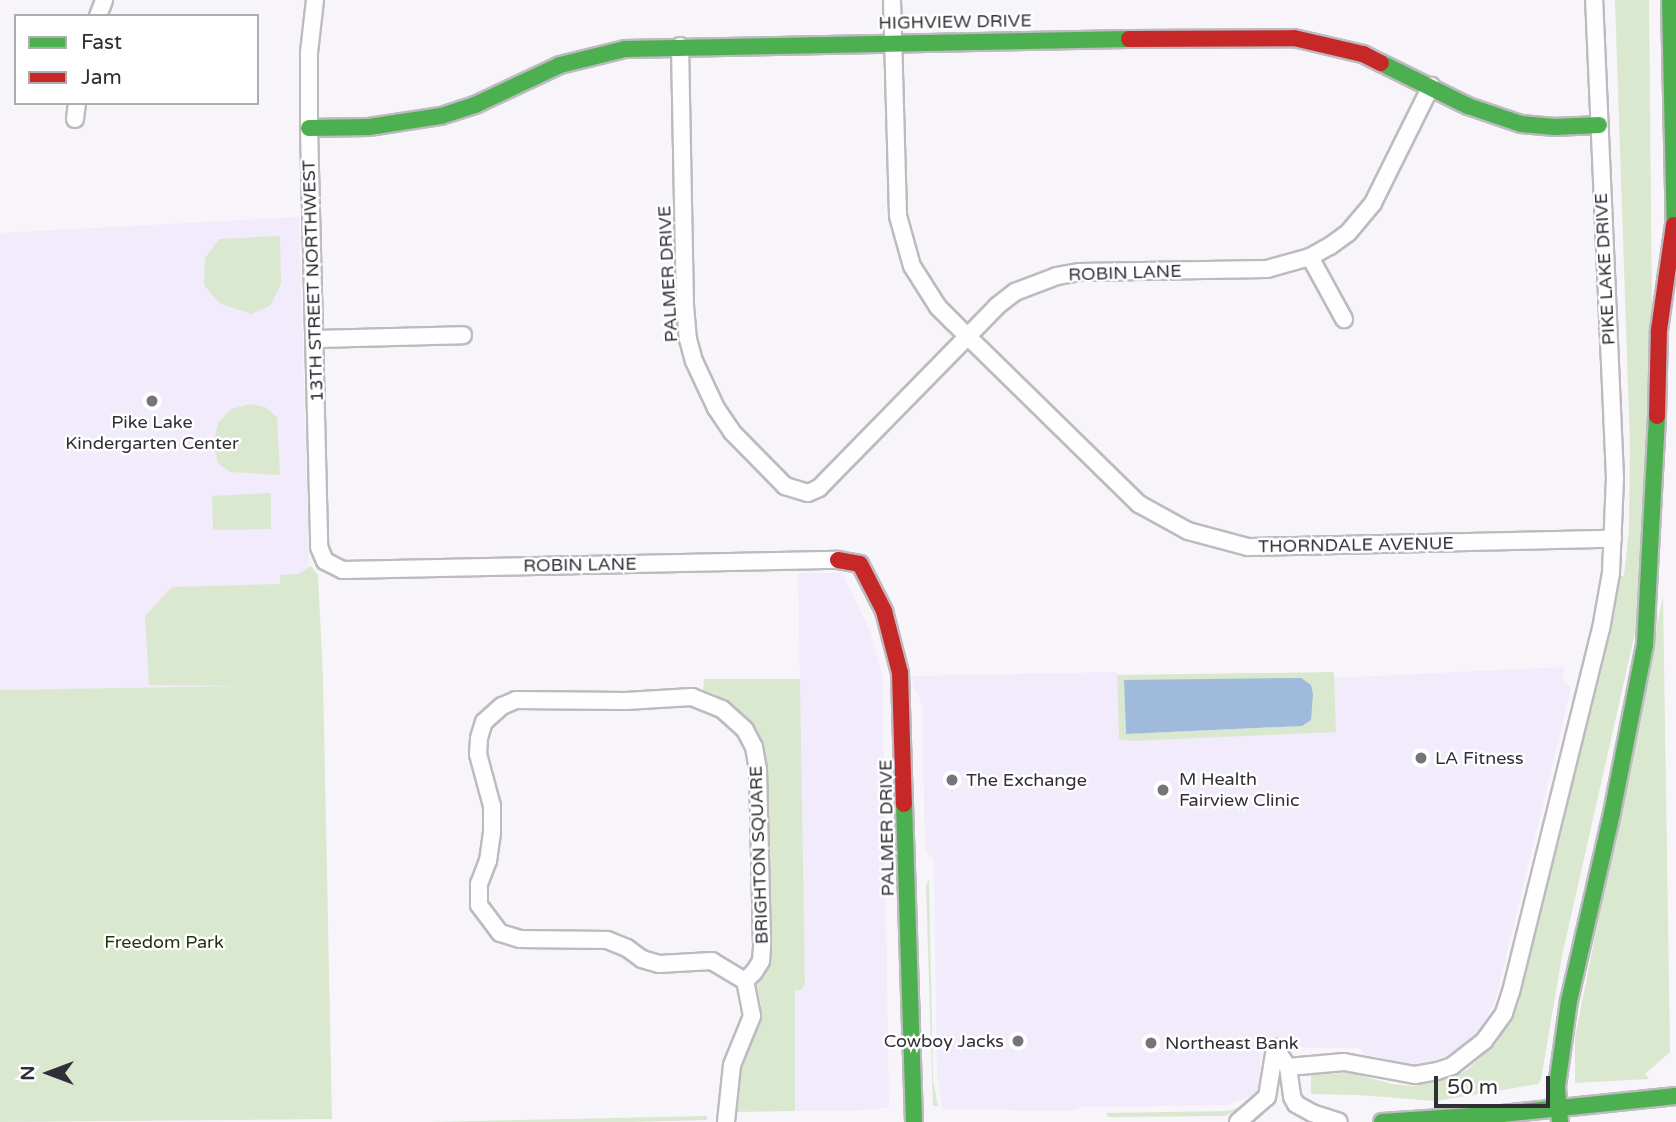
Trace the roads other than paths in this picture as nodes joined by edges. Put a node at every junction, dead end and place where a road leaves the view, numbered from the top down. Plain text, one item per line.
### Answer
1 (315, 0) edge
2 (892, 0) edge
3 (1594, 0) edge
4 (1670, 0) edge
5 (893, 43) junction
6 (680, 46) junction
7 (1432, 86) junction
8 (1599, 125) junction
9 (309, 128) junction
10 (1674, 225) junction
11 (1310, 257) junction
12 (1676, 306) edge
13 (1343, 319) dead end
14 (463, 335) dead end
15 (968, 336) junction
16 (315, 339) junction
17 (808, 493) joint
18 (1613, 539) junction
19 (838, 560) joint
20 (325, 561) joint
21 (745, 981) junction
22 (1288, 1067) junction
23 (1676, 1096) edge
24 (1559, 1115) edge
25 (726, 1122) edge
26 (914, 1122) edge
27 (1238, 1122) edge
28 (1339, 1122) edge
29 (1382, 1122) edge

1 - 9 street, 13TH STREET NORTHWEST
2 - 5 street, THORNDALE AVENUE
3 - 8 street, PIKE LAKE DRIVE
4 - 10 main road
5 - 6 main road, HIGHVIEW DRIVE
5 - 7 main road, HIGHVIEW DRIVE
5 - 15 street, THORNDALE AVENUE
6 - 9 main road, HIGHVIEW DRIVE
6 - 17 street, PALMER DRIVE
7 - 8 main road, HIGHVIEW DRIVE
7 - 11 street, ROBIN LANE
8 - 18 street, PIKE LAKE DRIVE
9 - 16 street, 13TH STREET NORTHWEST
10 - 12 main road
10 - 24 main road
11 - 13 street
11 - 15 street, ROBIN LANE
14 - 16 street
15 - 17 street, ROBIN LANE
15 - 18 street, THORNDALE AVENUE
16 - 20 street, 13TH STREET NORTHWEST
18 - 22 street, PIKE LAKE DRIVE
19 - 20 street, ROBIN LANE
19 - 26 main road, PALMER DRIVE
21 - 21 street, BRIGHTON SQUARE
21 - 25 street
22 - 27 street
22 - 28 street
23 - 24 main road
24 - 29 main road

